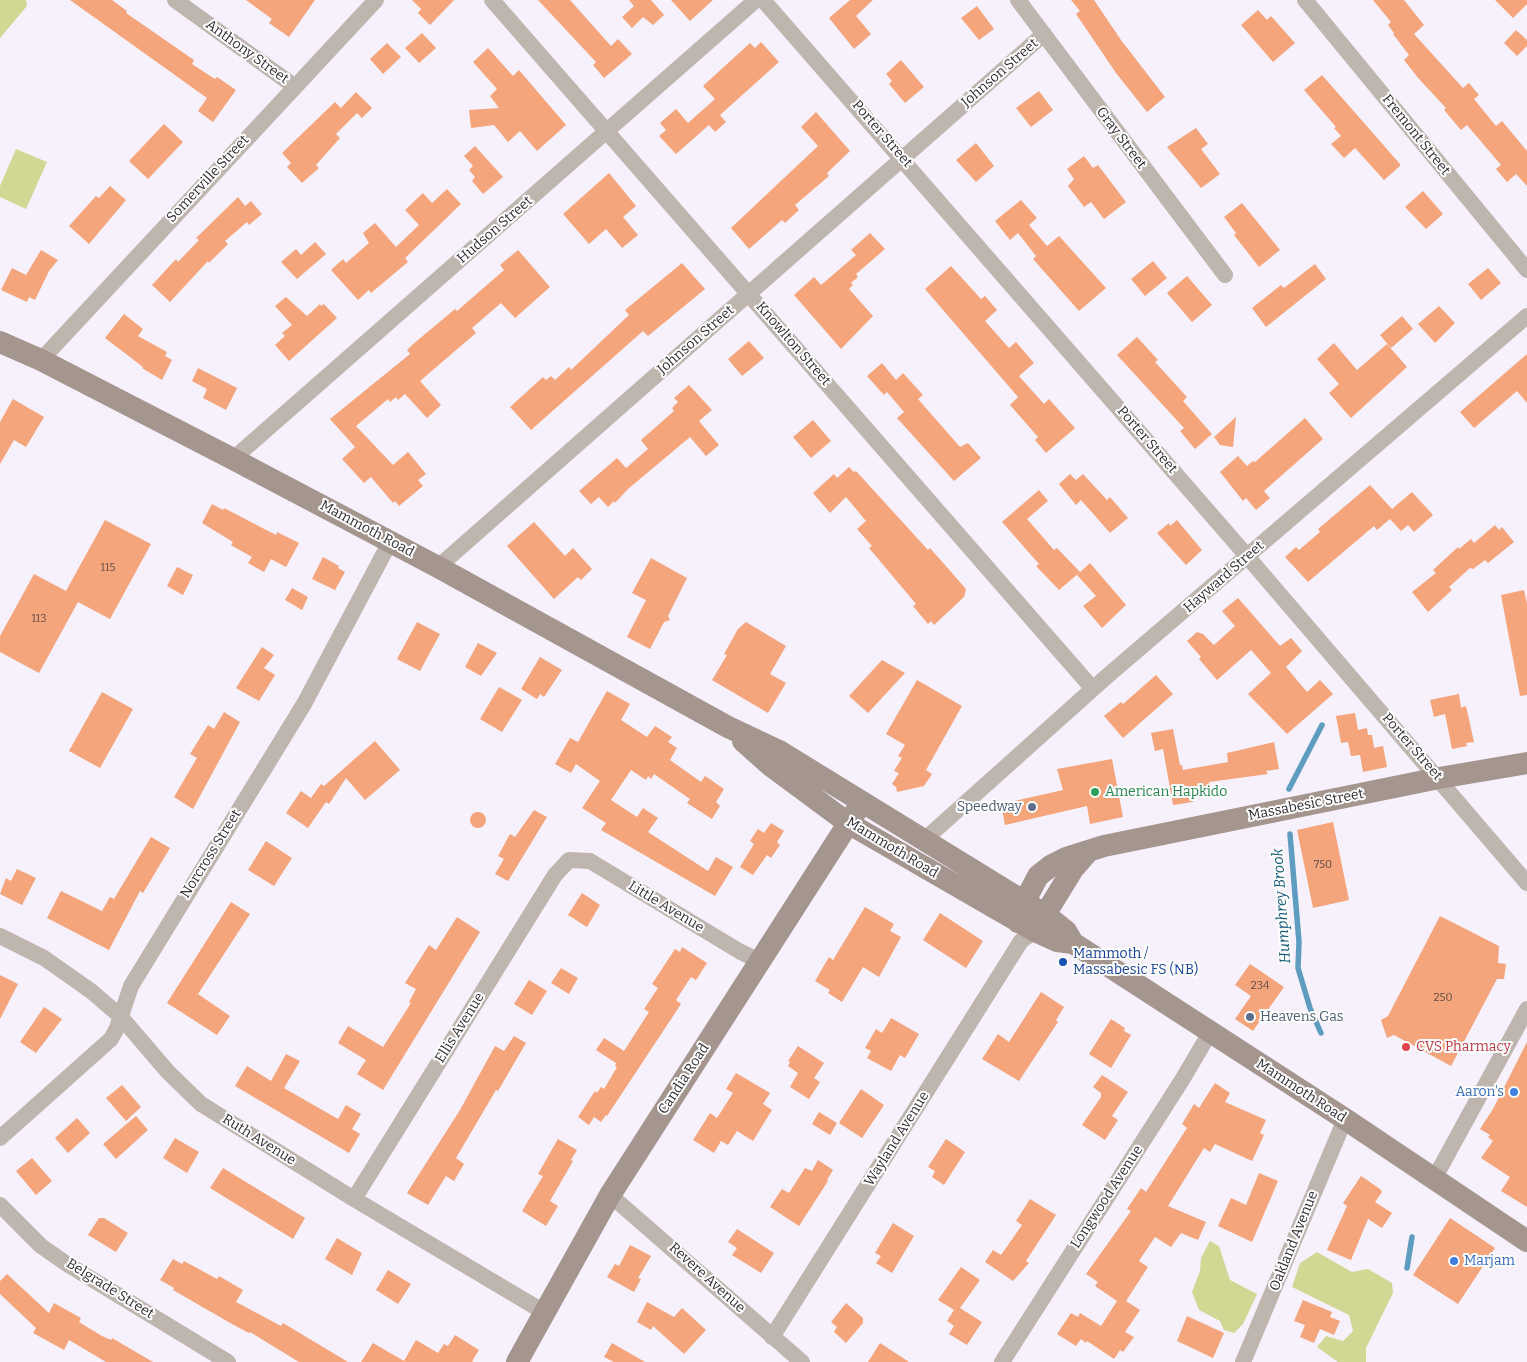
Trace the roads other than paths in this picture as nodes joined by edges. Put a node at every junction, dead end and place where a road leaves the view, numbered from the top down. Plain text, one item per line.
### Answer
1 (175, 0) edge
2 (376, 0) edge
3 (492, 0) edge
4 (756, 0) edge
5 (764, 0) edge
6 (1018, 0) edge
7 (1306, 0) edge
8 (1044, 34) junction
9 (294, 86) junction
10 (608, 132) junction
11 (903, 157) junction
12 (1527, 270) edge
13 (1225, 275) dead end
14 (750, 294) junction
15 (1527, 316) edge
16 (0, 342) edge
17 (41, 360) junction
18 (233, 459) junction
19 (390, 542) junction
20 (1248, 556) junction
21 (438, 567) junction
22 (1093, 689) junction
23 (728, 727) junction
24 (1527, 763) edge
25 (1440, 778) junction
26 (862, 802) junction
27 (848, 823) junction
28 (923, 841) junction
29 (569, 860) joint
30 (1527, 883) edge
31 (1029, 922) junction
32 (0, 936) edge
33 (761, 962) junction
34 (1527, 1009) edge
35 (120, 1016) junction
36 (1210, 1031) junction
37 (1344, 1119) junction
38 (0, 1138) edge
39 (1434, 1179) junction
40 (610, 1195) junction
41 (354, 1200) junction
42 (0, 1205) edge
43 (1527, 1241) edge
44 (544, 1312) junction
45 (772, 1336) junction
46 (228, 1362) edge
47 (517, 1362) edge
48 (802, 1362) edge
49 (1002, 1362) edge
50 (1243, 1362) edge

1 - 9 street, Anthony Street
2 - 9 street, Somerville Street
3 - 10 street, Knowlton Street
4 - 10 street, Hudson Street
5 - 11 street, Porter Street
6 - 8 street, Gray Street
7 - 12 street, Fremont Street
8 - 11 street, Johnson Street
8 - 13 street, Gray Street
9 - 17 street, Somerville Street
10 - 14 street, Knowlton Street
10 - 18 street, Hudson Street
11 - 14 street, Johnson Street
11 - 20 street, Porter Street
14 - 21 street, Johnson Street
14 - 22 street, Knowlton Street
15 - 20 street, Hayward Street
16 - 17 main road, Mammoth Road
17 - 18 main road, Mammoth Road
18 - 19 main road, Mammoth Road
19 - 21 main road, Mammoth Road
19 - 35 street, Norcross Street
20 - 22 street, Hayward Street
20 - 25 street, Porter Street
21 - 23 main road, Mammoth Road
22 - 28 street, Hayward Street
23 - 26 main road, Mammoth Road
23 - 27 main road, Mammoth Road
24 - 25 main road, Massabesic Street
25 - 30 street, Porter Street
25 - 31 main road, Massabesic Street
26 - 27 main road, Candia Road
26 - 28 main road, Mammoth Road
27 - 31 main road, Mammoth Road
27 - 33 main road, Candia Road
28 - 31 main road, Mammoth Road
29 - 33 street, Little Avenue
29 - 41 street, Ellis Avenue
31 - 36 main road, Mammoth Road
31 - 45 street, Wayland Avenue
32 - 35 street, Ruth Avenue
33 - 40 main road, Candia Road
34 - 39 street
35 - 38 street, Norcross Street
35 - 41 street, Ruth Avenue
36 - 37 main road, Mammoth Road
36 - 49 street, Longwood Avenue
37 - 39 main road, Mammoth Road
37 - 50 street, Oakland Avenue
39 - 43 main road, Mammoth Road
40 - 44 main road, Candia Road
40 - 45 street, Revere Avenue
41 - 44 street, Ruth Avenue
42 - 46 street, Belgrade Street
44 - 47 main road, Candia Road
45 - 48 street, Revere Avenue

